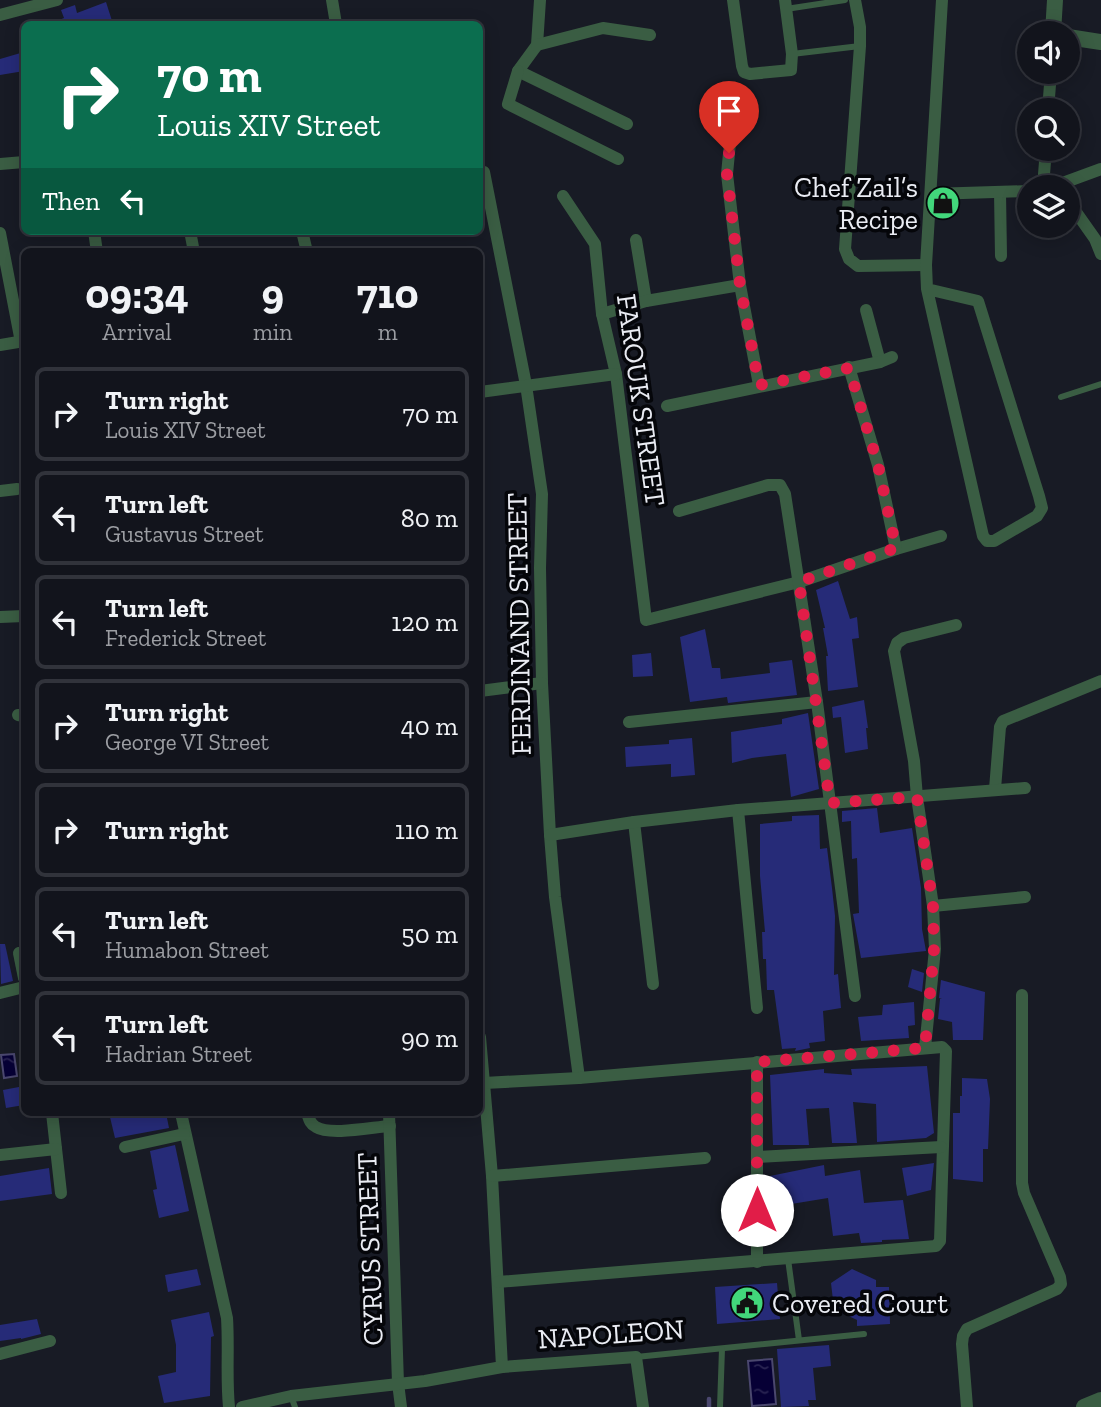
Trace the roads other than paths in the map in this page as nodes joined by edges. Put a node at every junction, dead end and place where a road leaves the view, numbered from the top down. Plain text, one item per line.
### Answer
1 (57, 0) edge
2 (332, 0) edge
3 (540, 0) edge
4 (733, 0) edge
5 (845, 0) edge
6 (855, 0) edge
7 (942, 0) edge
8 (1055, 0) edge
9 (785, 4) edge
10 (0, 15) edge
11 (336, 21) edge
12 (1054, 21) edge
13 (650, 35) dead end
14 (1080, 39) edge
15 (1101, 42) edge
16 (537, 45) junction
17 (860, 47) junction
18 (792, 54) junction
19 (518, 71) junction
20 (733, 112) dead end
21 (627, 124) dead end
22 (618, 159) dead end
23 (21, 162) edge
24 (0, 164) edge
25 (1101, 169) edge
26 (485, 172) dead end
27 (1080, 177) edge
28 (1017, 191) edge
29 (1000, 192) junction
30 (931, 194) junction
31 (564, 196) dead end
32 (1080, 217) edge
33 (0, 234) edge
34 (636, 240) dead end
35 (1101, 254) edge
36 (1001, 256) dead end
37 (926, 265) junction
38 (740, 285) junction
39 (927, 289) junction
40 (646, 301) junction
41 (866, 310) dead end
42 (602, 314) junction
43 (21, 332) edge
44 (21, 341) edge
45 (0, 345) edge
46 (849, 368) junction
47 (616, 374) junction
48 (526, 384) junction
49 (1101, 384) edge
50 (759, 385) junction
51 (483, 391) edge
52 (1060, 397) dead end
53 (667, 406) dead end
54 (17, 489) dead end
55 (0, 491) edge
56 (679, 512) dead end
57 (941, 536) dead end
58 (896, 548) junction
59 (799, 582) junction
60 (21, 616) edge
61 (0, 617) edge
62 (956, 625) dead end
63 (1101, 681) edge
64 (542, 683) junction
65 (483, 691) edge
66 (817, 702) junction
67 (629, 722) dead end
68 (1025, 788) dead end
69 (995, 789) junction
70 (917, 797) junction
71 (830, 803) junction
72 (738, 810) junction
73 (634, 822) junction
74 (551, 835) junction
75 (1025, 897) dead end
76 (933, 906) junction
77 (19, 953) dead end
78 (21, 963) edge
79 (653, 985) dead end
80 (21, 988) edge
81 (0, 993) edge
82 (1022, 995) dead end
83 (855, 996) dead end
84 (757, 1008) dead end
85 (925, 1048) junction
86 (757, 1062) junction
87 (483, 1072) edge
88 (579, 1078) junction
89 (484, 1083) junction
90 (52, 1116) edge
91 (181, 1116) edge
92 (308, 1116) edge
93 (390, 1119) edge
94 (184, 1134) junction
95 (125, 1147) dead end
96 (942, 1147) junction
97 (56, 1149) junction
98 (0, 1155) edge
99 (757, 1157) junction
100 (705, 1158) dead end
101 (492, 1176) junction
102 (61, 1193) dead end
103 (789, 1259) junction
104 (757, 1262) junction
105 (498, 1282) junction
106 (864, 1335) dead end
107 (799, 1340) junction
108 (50, 1341) dead end
109 (722, 1349) junction
110 (0, 1354) edge
111 (636, 1357) junction
112 (502, 1367) junction
113 (398, 1383) junction
114 (1101, 1400) edge
115 (293, 1402) edge
116 (229, 1407) edge
117 (242, 1407) edge
118 (401, 1407) edge
119 (643, 1407) edge
120 (720, 1407) edge
121 (967, 1407) edge
122 (1084, 1407) edge

1 - 10 street
2 - 11 street
3 - 16 street
4 - 18 street
5 - 9 lane
6 - 17 street
7 - 30 street
8 - 12 street
9 - 18 street
13 - 16 street
14 - 15 street
16 - 19 street
17 - 18 lane
17 - 37 street
19 - 21 street
19 - 22 street
20 - 38 street
23 - 24 street
25 - 27 street
26 - 48 street, FERDINAND STREET
28 - 29 street
29 - 30 street
29 - 36 street
30 - 37 street
31 - 42 street, FAROUK STREET
32 - 35 street
33 - 43 street
34 - 40 street
37 - 39 street
38 - 40 street
38 - 50 street
39 - 39 street
40 - 42 street
41 - 46 street
42 - 47 street, FAROUK STREET
44 - 45 street
46 - 50 street
46 - 58 street
47 - 48 street
47 - 59 street, FAROUK STREET
48 - 51 street
48 - 64 street, FERDINAND STREET
49 - 52 lane
50 - 53 street
54 - 55 street
56 - 59 street
57 - 58 street
58 - 59 street
59 - 66 street
60 - 61 street
62 - 70 street
63 - 69 street
64 - 65 street
64 - 74 street, FERDINAND STREET
66 - 67 street
66 - 71 street
68 - 69 street
69 - 70 street
70 - 71 street
70 - 76 street
71 - 72 street
71 - 83 street
72 - 73 street
72 - 84 street
73 - 74 street
73 - 79 street
74 - 88 street, FERDINAND STREET
75 - 76 street
76 - 85 street
77 - 78 street
80 - 81 street
82 - 121 street
85 - 86 street
85 - 96 street
86 - 88 street
86 - 99 street
87 - 89 street
88 - 89 street
89 - 101 street
90 - 97 street
91 - 94 street
92 - 93 street
93 - 113 street, CYRUS STREET
94 - 95 street
94 - 116 street
96 - 99 street
96 - 103 street
97 - 98 street
97 - 102 street
99 - 104 street
100 - 101 street
101 - 105 street
103 - 104 street
103 - 107 lane
104 - 105 street
105 - 112 street
106 - 107 lane, NAPOLEON
107 - 109 lane, NAPOLEON
108 - 110 street
109 - 111 lane, NAPOLEON
109 - 120 lane
111 - 112 street, NAPOLEON
111 - 119 street
112 - 113 street, NAPOLEON
113 - 115 street, NAPOLEON
113 - 118 street, CYRUS STREET
114 - 122 street
115 - 117 street, NAPOLEON

